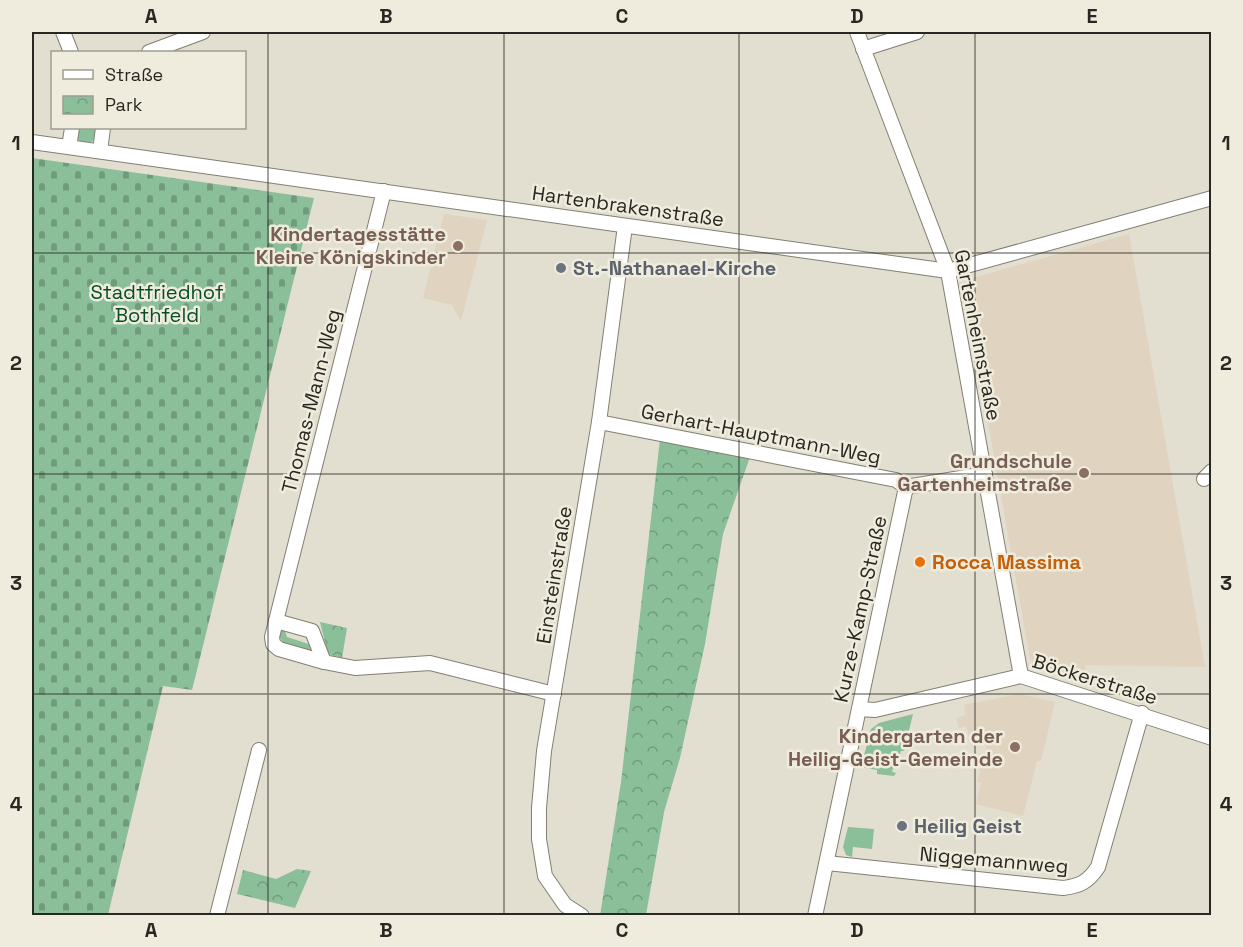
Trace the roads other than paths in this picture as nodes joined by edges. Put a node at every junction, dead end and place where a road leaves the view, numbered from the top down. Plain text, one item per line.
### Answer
1 (63, 32) edge
2 (203, 32) edge
3 (857, 32) edge
4 (917, 32) edge
5 (863, 49) junction
6 (71, 51) edge
7 (152, 51) edge
8 (72, 129) edge
9 (103, 129) edge
10 (32, 142) edge
11 (69, 147) junction
12 (100, 151) junction
13 (384, 191) junction
14 (1212, 198) edge
15 (625, 226) junction
16 (948, 271) junction
17 (599, 422) junction
18 (985, 474) junction
19 (906, 487) junction
20 (276, 621) junction
21 (324, 662) junction
22 (1021, 676) junction
23 (554, 694) junction
24 (859, 709) junction
25 (1142, 713) junction
26 (1212, 738) edge
27 (258, 750) dead end
28 (827, 863) junction
29 (217, 915) edge
30 (582, 915) edge
31 (815, 915) edge

1 - 6 street
2 - 7 street
3 - 5 street, Gartenheimstraße
4 - 5 street
5 - 16 street, Gartenheimstraße
8 - 11 street
9 - 12 street
10 - 11 street, Hartenbrakenstraße
11 - 12 street, Hartenbrakenstraße
12 - 13 street, Hartenbrakenstraße
13 - 15 street, Hartenbrakenstraße
13 - 20 street, Thomas-Mann-Weg
14 - 16 street, Hartenbrakenstraße
15 - 16 street, Hartenbrakenstraße
15 - 17 street, Einsteinstraße
16 - 18 street, Gartenheimstraße
17 - 19 street, Gerhart-Hauptmann-Weg
17 - 23 street, Einsteinstraße
18 - 19 street
18 - 22 street, Gartenheimstraße
19 - 24 street, Kurze-Kamp-Straße
20 - 21 street
20 - 21 street, Thomas-Mann-Weg
21 - 23 street, Thomas-Mann-Weg
22 - 24 street, Böckerstraße
22 - 25 street, Böckerstraße
23 - 30 street, Einsteinstraße
24 - 28 street, Kurze-Kamp-Straße
25 - 26 street, Böckerstraße
25 - 28 street, Niggemannweg
27 - 29 street
28 - 31 street, Kurze-Kamp-Straße

